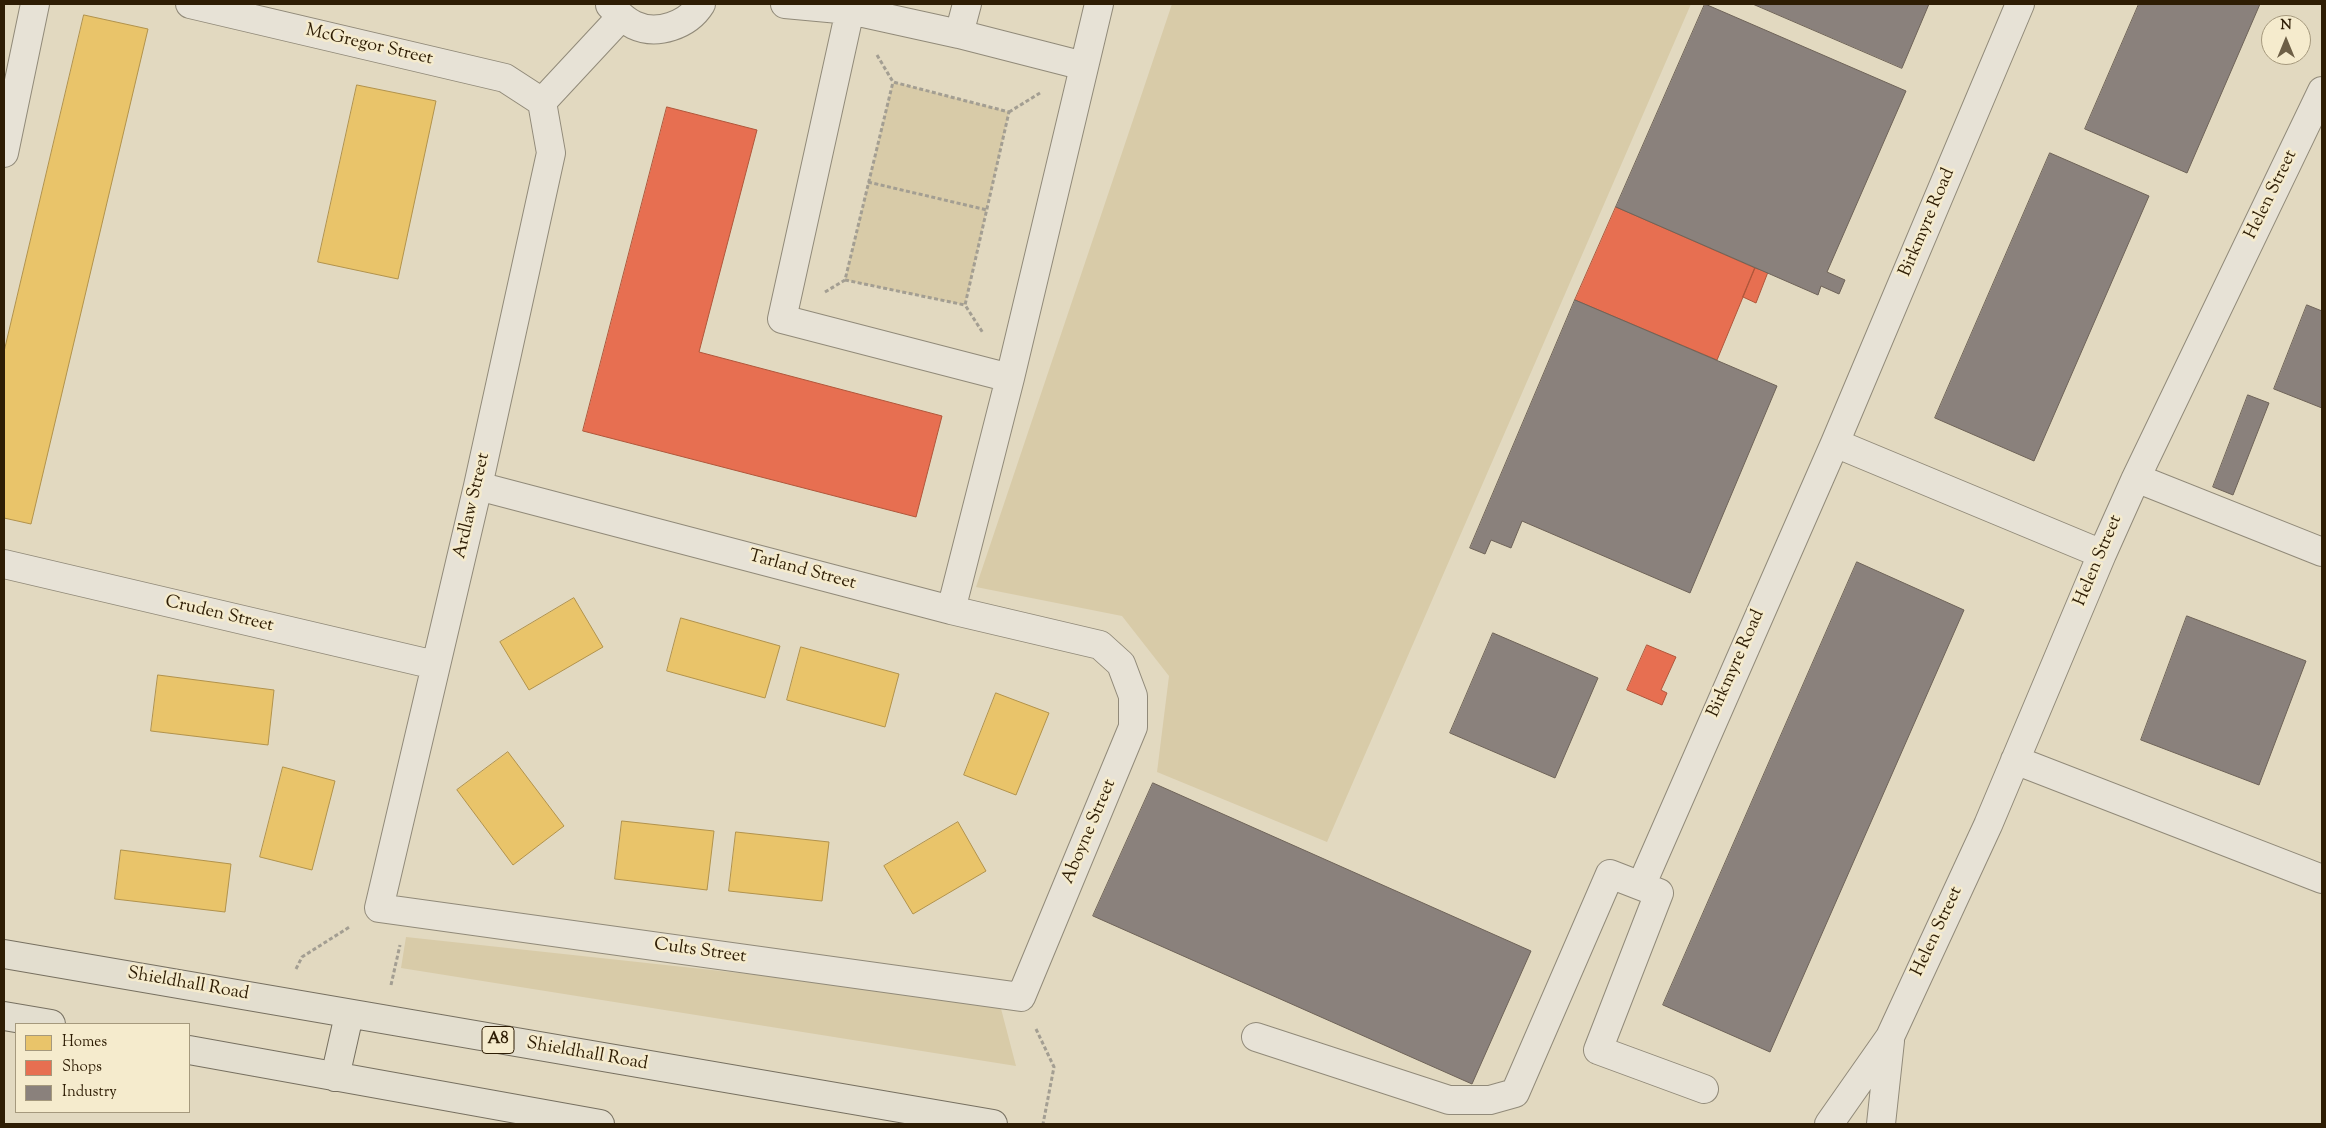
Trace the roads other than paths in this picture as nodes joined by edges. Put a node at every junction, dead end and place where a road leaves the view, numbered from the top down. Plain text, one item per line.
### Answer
1 (35, 4) edge
2 (190, 4) edge
3 (701, 4) edge
4 (785, 4) edge
5 (967, 4) edge
6 (1099, 4) edge
7 (2020, 4) edge
8 (615, 10) edge
9 (850, 10) junction
10 (959, 34) junction
11 (1084, 66) junction
12 (2322, 91) edge
13 (542, 102) junction
14 (4, 152) edge
15 (1010, 378) junction
16 (1835, 443) junction
17 (2136, 478) junction
18 (478, 486) junction
19 (2322, 552) edge
20 (2102, 554) junction
21 (4, 564) edge
22 (951, 610) junction
23 (1121, 664) joint
24 (434, 665) junction
25 (2015, 760) junction
26 (2322, 879) edge
27 (1641, 886) junction
28 (378, 908) joint
29 (4, 954) edge
30 (1021, 997) joint
31 (349, 1015) junction
32 (4, 1016) edge
33 (45, 1023) edge
34 (1256, 1037) dead end
35 (1890, 1037) junction
36 (190, 1050) edge
37 (335, 1077) junction
38 (1704, 1090) dead end
39 (600, 1124) edge
40 (993, 1124) edge
41 (1828, 1124) edge
42 (1881, 1124) edge

1 - 14 street
2 - 13 street, McGregor Street
3 - 8 street
4 - 9 street
5 - 10 street
6 - 11 street
7 - 16 street, Birkmyre Road
8 - 13 street
9 - 10 street
9 - 15 street
10 - 11 street
11 - 15 street
12 - 17 street, Helen Street
13 - 18 street, Ardlaw Street
15 - 22 street
16 - 20 street
16 - 27 street, Birkmyre Road
17 - 19 street
17 - 20 street, Helen Street
18 - 22 street, Tarland Street
18 - 24 street, Ardlaw Street
20 - 25 street, Helen Street
21 - 24 street, Cruden Street
22 - 23 street, Tarland Street
23 - 30 street, Aboyne Street
24 - 28 street, Ardlaw Street
25 - 26 street
25 - 35 street, Helen Street
27 - 34 street
27 - 38 street
28 - 30 street, Cults Street
29 - 31 main road, Shieldhall Road / A8
31 - 37 main road
31 - 40 main road, Shieldhall Road / A8
32 - 33 main road
35 - 41 street, Helen Street
35 - 42 street, Helen Street
36 - 37 main road
37 - 39 main road

